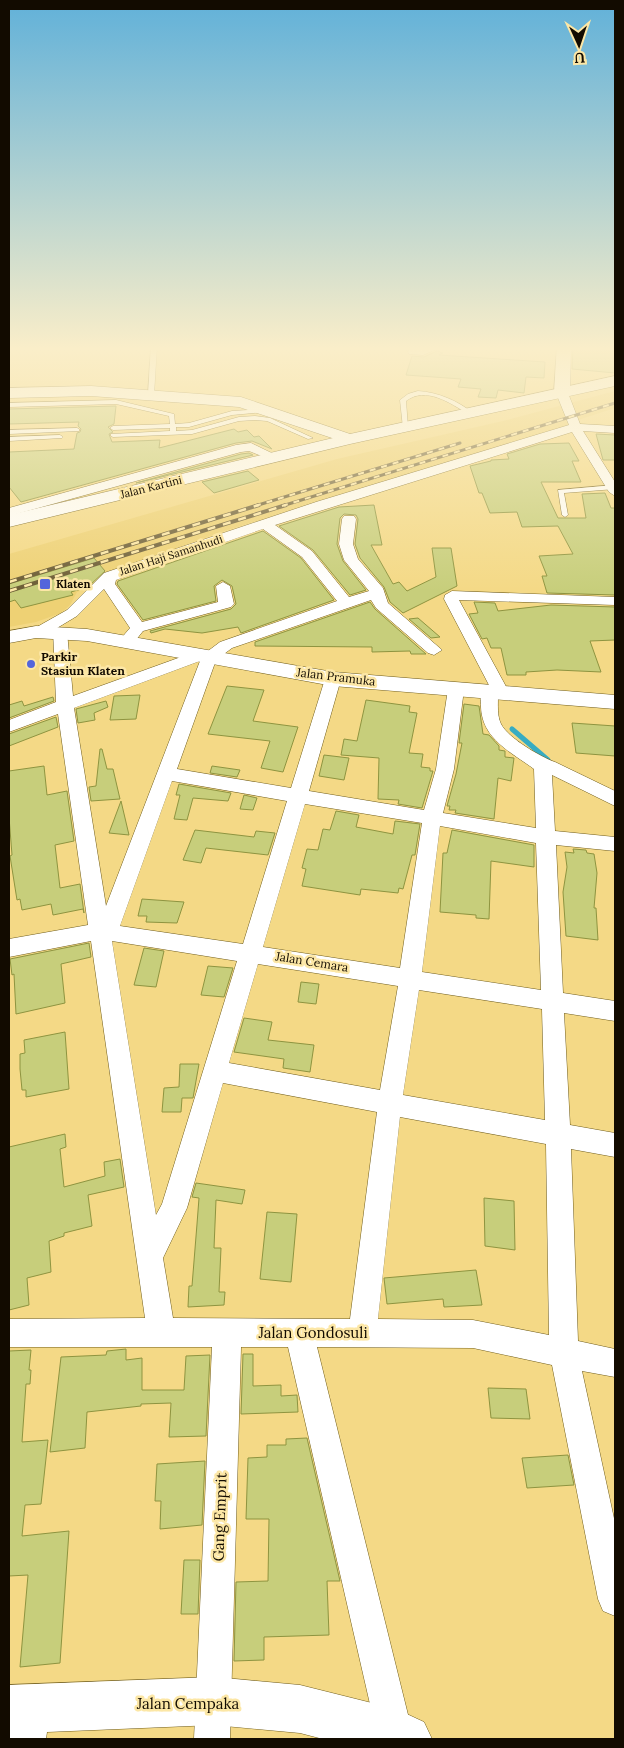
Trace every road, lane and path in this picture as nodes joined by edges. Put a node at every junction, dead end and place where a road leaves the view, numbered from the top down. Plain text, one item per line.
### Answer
1 (576, 427) edge
2 (153, 428) edge
3 (172, 428) edge
4 (208, 428) edge
5 (290, 428) edge
6 (300, 428) edge
7 (402, 428) edge
8 (574, 428) edge
9 (598, 428) edge
10 (615, 428) edge
11 (9, 432) edge
12 (173, 433) junction
13 (315, 437) junction
14 (9, 439) edge
15 (274, 457) junction
16 (593, 459) junction
17 (608, 460) dead end
18 (614, 488) edge
19 (9, 512) edge
20 (565, 515) dead end
21 (349, 519) dead end
22 (9, 521) edge
23 (265, 524) junction
24 (109, 576) junction
25 (223, 586) dead end
26 (376, 593) junction
27 (615, 601) edge
28 (346, 603) junction
29 (73, 612) junction
30 (36, 632) junction
31 (59, 632) junction
32 (87, 635) junction
33 (132, 635) junction
34 (9, 637) edge
35 (434, 650) dead end
36 (204, 657) junction
37 (333, 679) junction
38 (456, 689) junction
39 (495, 692) junction
40 (615, 702) edge
41 (65, 705) junction
42 (9, 726) edge
43 (544, 766) junction
44 (166, 774) junction
45 (297, 795) junction
46 (615, 799) edge
47 (432, 817) junction
48 (546, 836) junction
49 (615, 844) edge
50 (103, 931) junction
51 (9, 948) edge
52 (250, 953) junction
53 (410, 978) junction
54 (553, 1002) junction
55 (615, 1011) edge
56 (215, 1071) junction
57 (390, 1102) junction
58 (558, 1135) junction
59 (615, 1145) edge
60 (150, 1256) junction
61 (161, 1332) junction
62 (9, 1333) edge
63 (227, 1333) junction
64 (299, 1333) junction
65 (362, 1333) junction
66 (564, 1352) junction
67 (615, 1363) edge
68 (615, 1600) edge
69 (18, 1719) edge
70 (213, 1720) edge
71 (399, 1737) edge

1 - 16 street
2 - 12 lane
3 - 12 lane
4 - 12 lane
5 - 13 lane
6 - 13 main road
7 - 13 main road, Jalan Kartini
8 - 23 street, Jalan Haji Samanhudi
9 - 10 street, Jalan Haji Samanhudi
11 - 14 lane
13 - 15 main road, Jalan Kartini
15 - 19 street
15 - 22 main road, Jalan Kartini
16 - 17 street
16 - 18 street
18 - 20 lane
21 - 26 street
23 - 24 street, Jalan Haji Samanhudi
23 - 28 street
24 - 29 street, Jalan Haji Samanhudi
24 - 33 street
25 - 33 street
26 - 28 street
26 - 35 street
27 - 39 street
28 - 36 street
29 - 30 street, Jalan Haji Samanhudi
29 - 32 street
30 - 31 main road, Jalan Haji Samanhudi
30 - 34 main road, Jalan Haji Samanhudi
31 - 32 main road, Jalan Pramuka
31 - 41 street
32 - 33 main road, Jalan Pramuka
33 - 36 main road, Jalan Pramuka
36 - 37 main road, Jalan Pramuka
36 - 41 street
36 - 44 street
37 - 38 main road, Jalan Pramuka
37 - 45 street
38 - 39 main road, Jalan Pramuka
38 - 47 street
39 - 40 main road, Jalan Pramuka
39 - 43 street
41 - 42 street
41 - 50 street
43 - 46 street
43 - 48 street
44 - 45 street
44 - 50 street
45 - 47 street
45 - 52 street
47 - 48 street
47 - 53 street
48 - 49 street
48 - 54 street
50 - 51 street, Jalan Cemara
50 - 52 street, Jalan Cemara
50 - 60 street
52 - 53 street, Jalan Cemara
52 - 56 street
53 - 54 street, Jalan Cemara
53 - 57 street
54 - 55 street, Jalan Cemara
54 - 58 street
56 - 57 street
56 - 60 street
57 - 58 street
57 - 65 street
58 - 59 street
58 - 66 street
60 - 61 street
61 - 62 street, Jalan Gondosuli
61 - 63 street, Jalan Gondosuli
63 - 64 street, Jalan Gondosuli
63 - 70 street, Gang Emprit
64 - 65 street, Jalan Gondosuli
64 - 71 street
65 - 66 street, Jalan Gondosuli
66 - 67 street, Jalan Gondosuli
66 - 68 street
69 - 70 main road, Jalan Cempaka
70 - 71 main road, Jalan Cempaka

